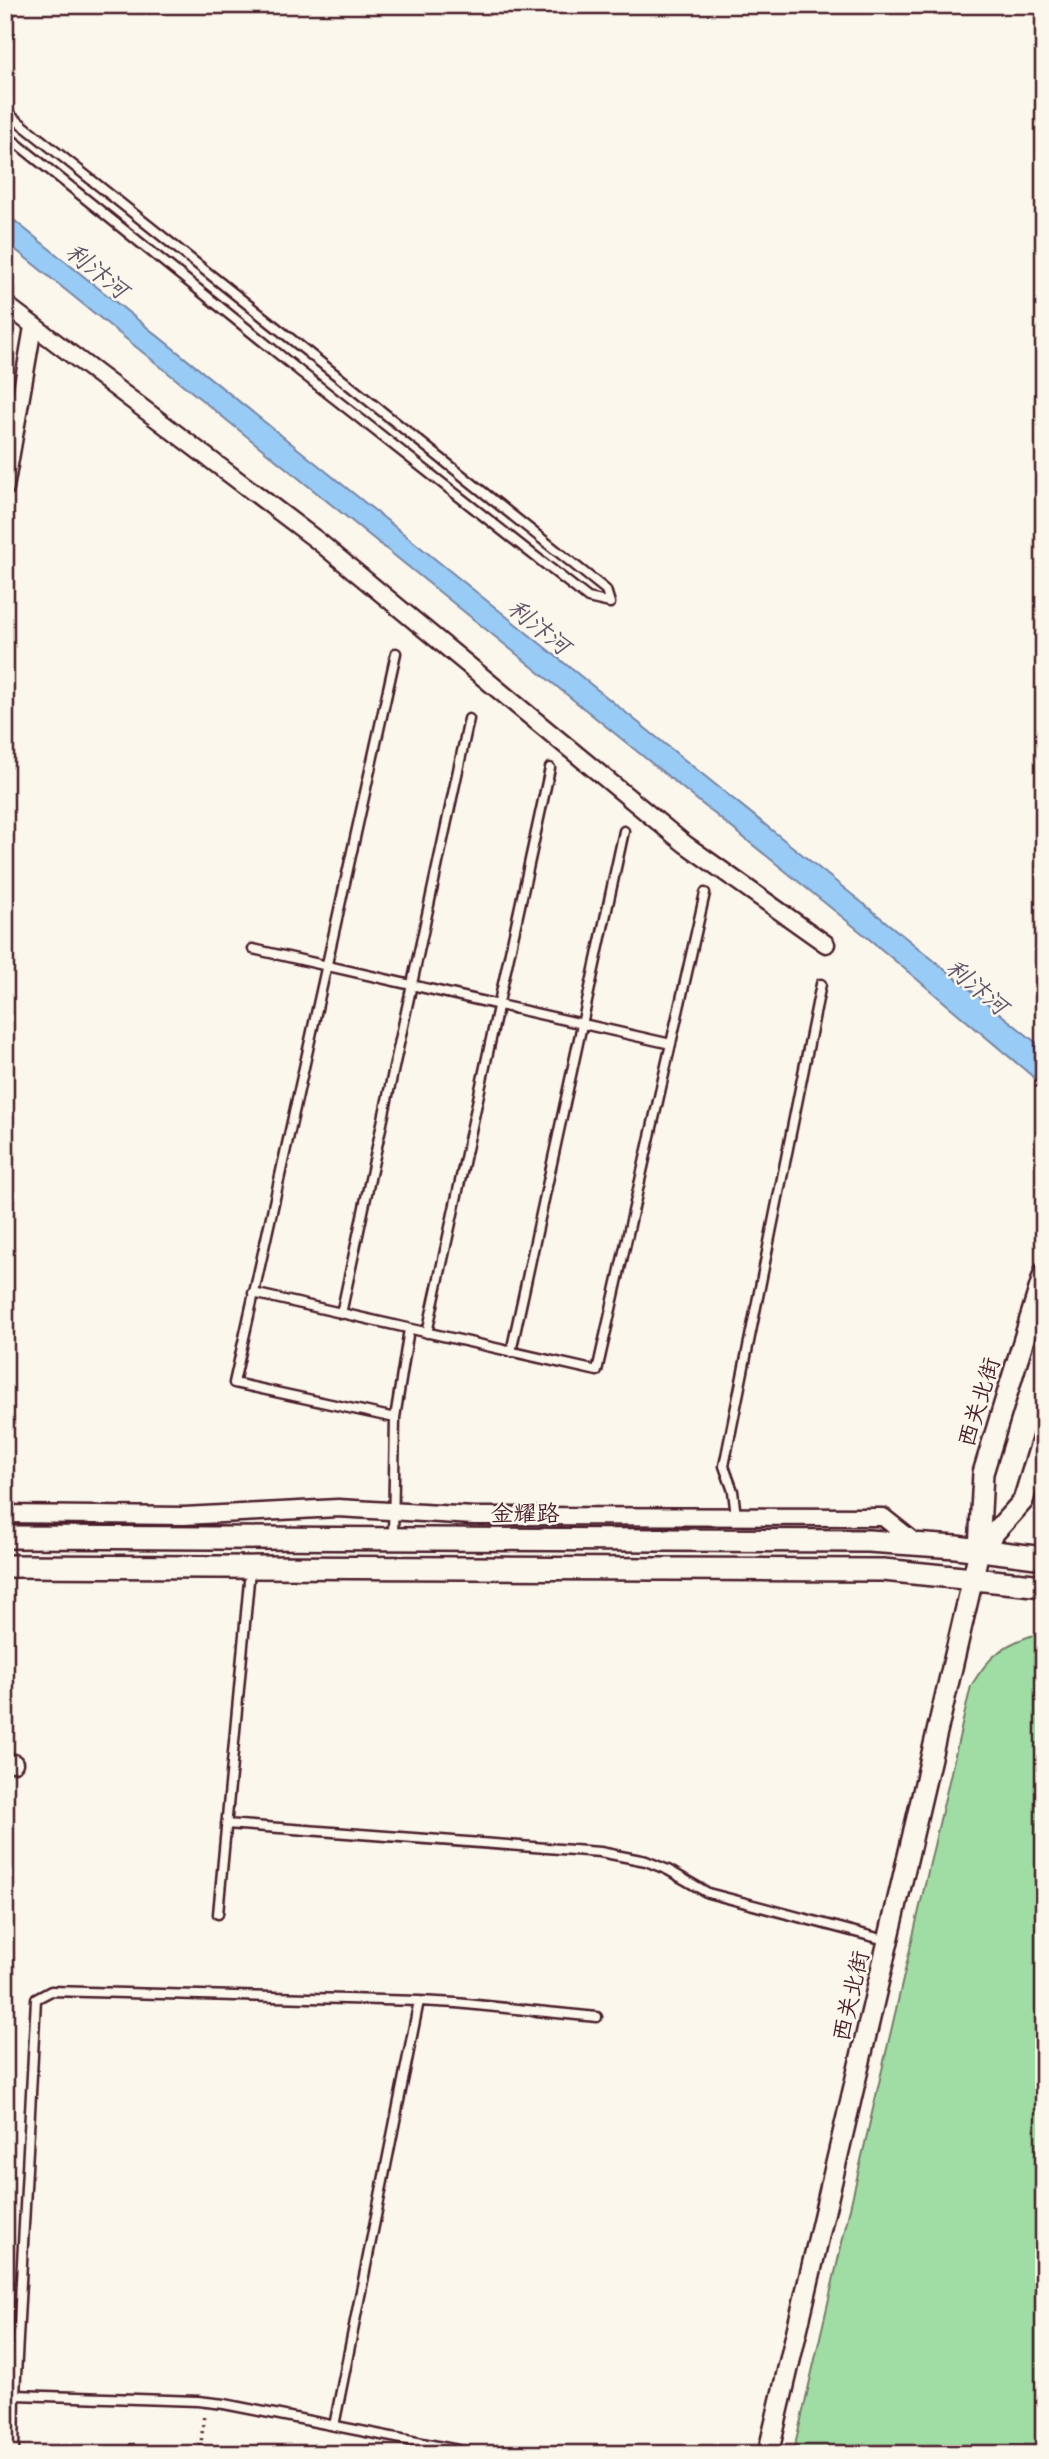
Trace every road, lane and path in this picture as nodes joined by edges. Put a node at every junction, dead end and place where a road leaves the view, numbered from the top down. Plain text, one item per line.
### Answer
1 (5, 111) edge
2 (5, 134) edge
3 (5, 304) edge
4 (33, 327) junction
5 (5, 488) edge
6 (396, 653) dead end
7 (469, 719) dead end
8 (550, 768) dead end
9 (624, 831) dead end
10 (705, 893) dead end
11 (826, 944) dead end
12 (253, 949) dead end
13 (326, 966) junction
14 (821, 984) dead end
15 (412, 985) junction
16 (499, 1005) junction
17 (582, 1024) junction
18 (671, 1044) junction
19 (1044, 1273) edge
20 (253, 1293) junction
21 (341, 1314) junction
22 (410, 1329) junction
23 (427, 1333) junction
24 (511, 1352) junction
25 (395, 1418) junction
26 (1044, 1433) edge
27 (1037, 1473) edge
28 (394, 1512) junction
29 (5, 1514) edge
30 (736, 1516) junction
31 (5, 1537) edge
32 (393, 1538) junction
33 (917, 1544) junction
34 (979, 1549) junction
35 (1044, 1558) edge
36 (5, 1566) edge
37 (250, 1567) junction
38 (973, 1578) junction
39 (1044, 1586) edge
40 (226, 1824) junction
41 (218, 1914) dead end
42 (889, 1941) junction
43 (419, 2001) junction
44 (597, 2017) dead end
45 (15, 2395) junction
46 (205, 2402) junction
47 (334, 2426) junction
48 (14, 2454) edge
49 (200, 2454) edge
50 (478, 2454) edge
51 (768, 2454) edge

1 - 2 lane
3 - 4 street
4 - 5 street
4 - 11 street
6 - 13 lane
7 - 15 lane
8 - 16 lane
9 - 17 lane
10 - 18 lane
12 - 13 lane
13 - 15 lane
13 - 20 lane
14 - 30 lane
15 - 16 lane
15 - 21 lane
16 - 17 lane
16 - 23 lane
17 - 18 lane
17 - 24 lane
18 - 24 lane
19 - 34 street, 西关北街
20 - 21 lane
20 - 25 lane
21 - 22 lane
22 - 23 lane
22 - 25 lane
23 - 24 lane
25 - 28 lane
26 - 27 street
27 - 34 street
28 - 29 street
28 - 30 street
28 - 32 lane
30 - 33 street
31 - 32 main road, 金耀路
32 - 33 main road, 金耀路
33 - 34 main road, 金耀路
34 - 35 main road, 金耀路
34 - 38 street, 西关北街
36 - 37 main road
37 - 38 main road
37 - 40 lane
38 - 39 main road
38 - 42 street, 西关北街
40 - 41 lane
40 - 42 lane
42 - 51 street, 西关北街
43 - 44 lane
43 - 45 lane
43 - 47 lane
45 - 46 lane
45 - 48 lane
46 - 47 lane
46 - 49 path
47 - 50 lane

